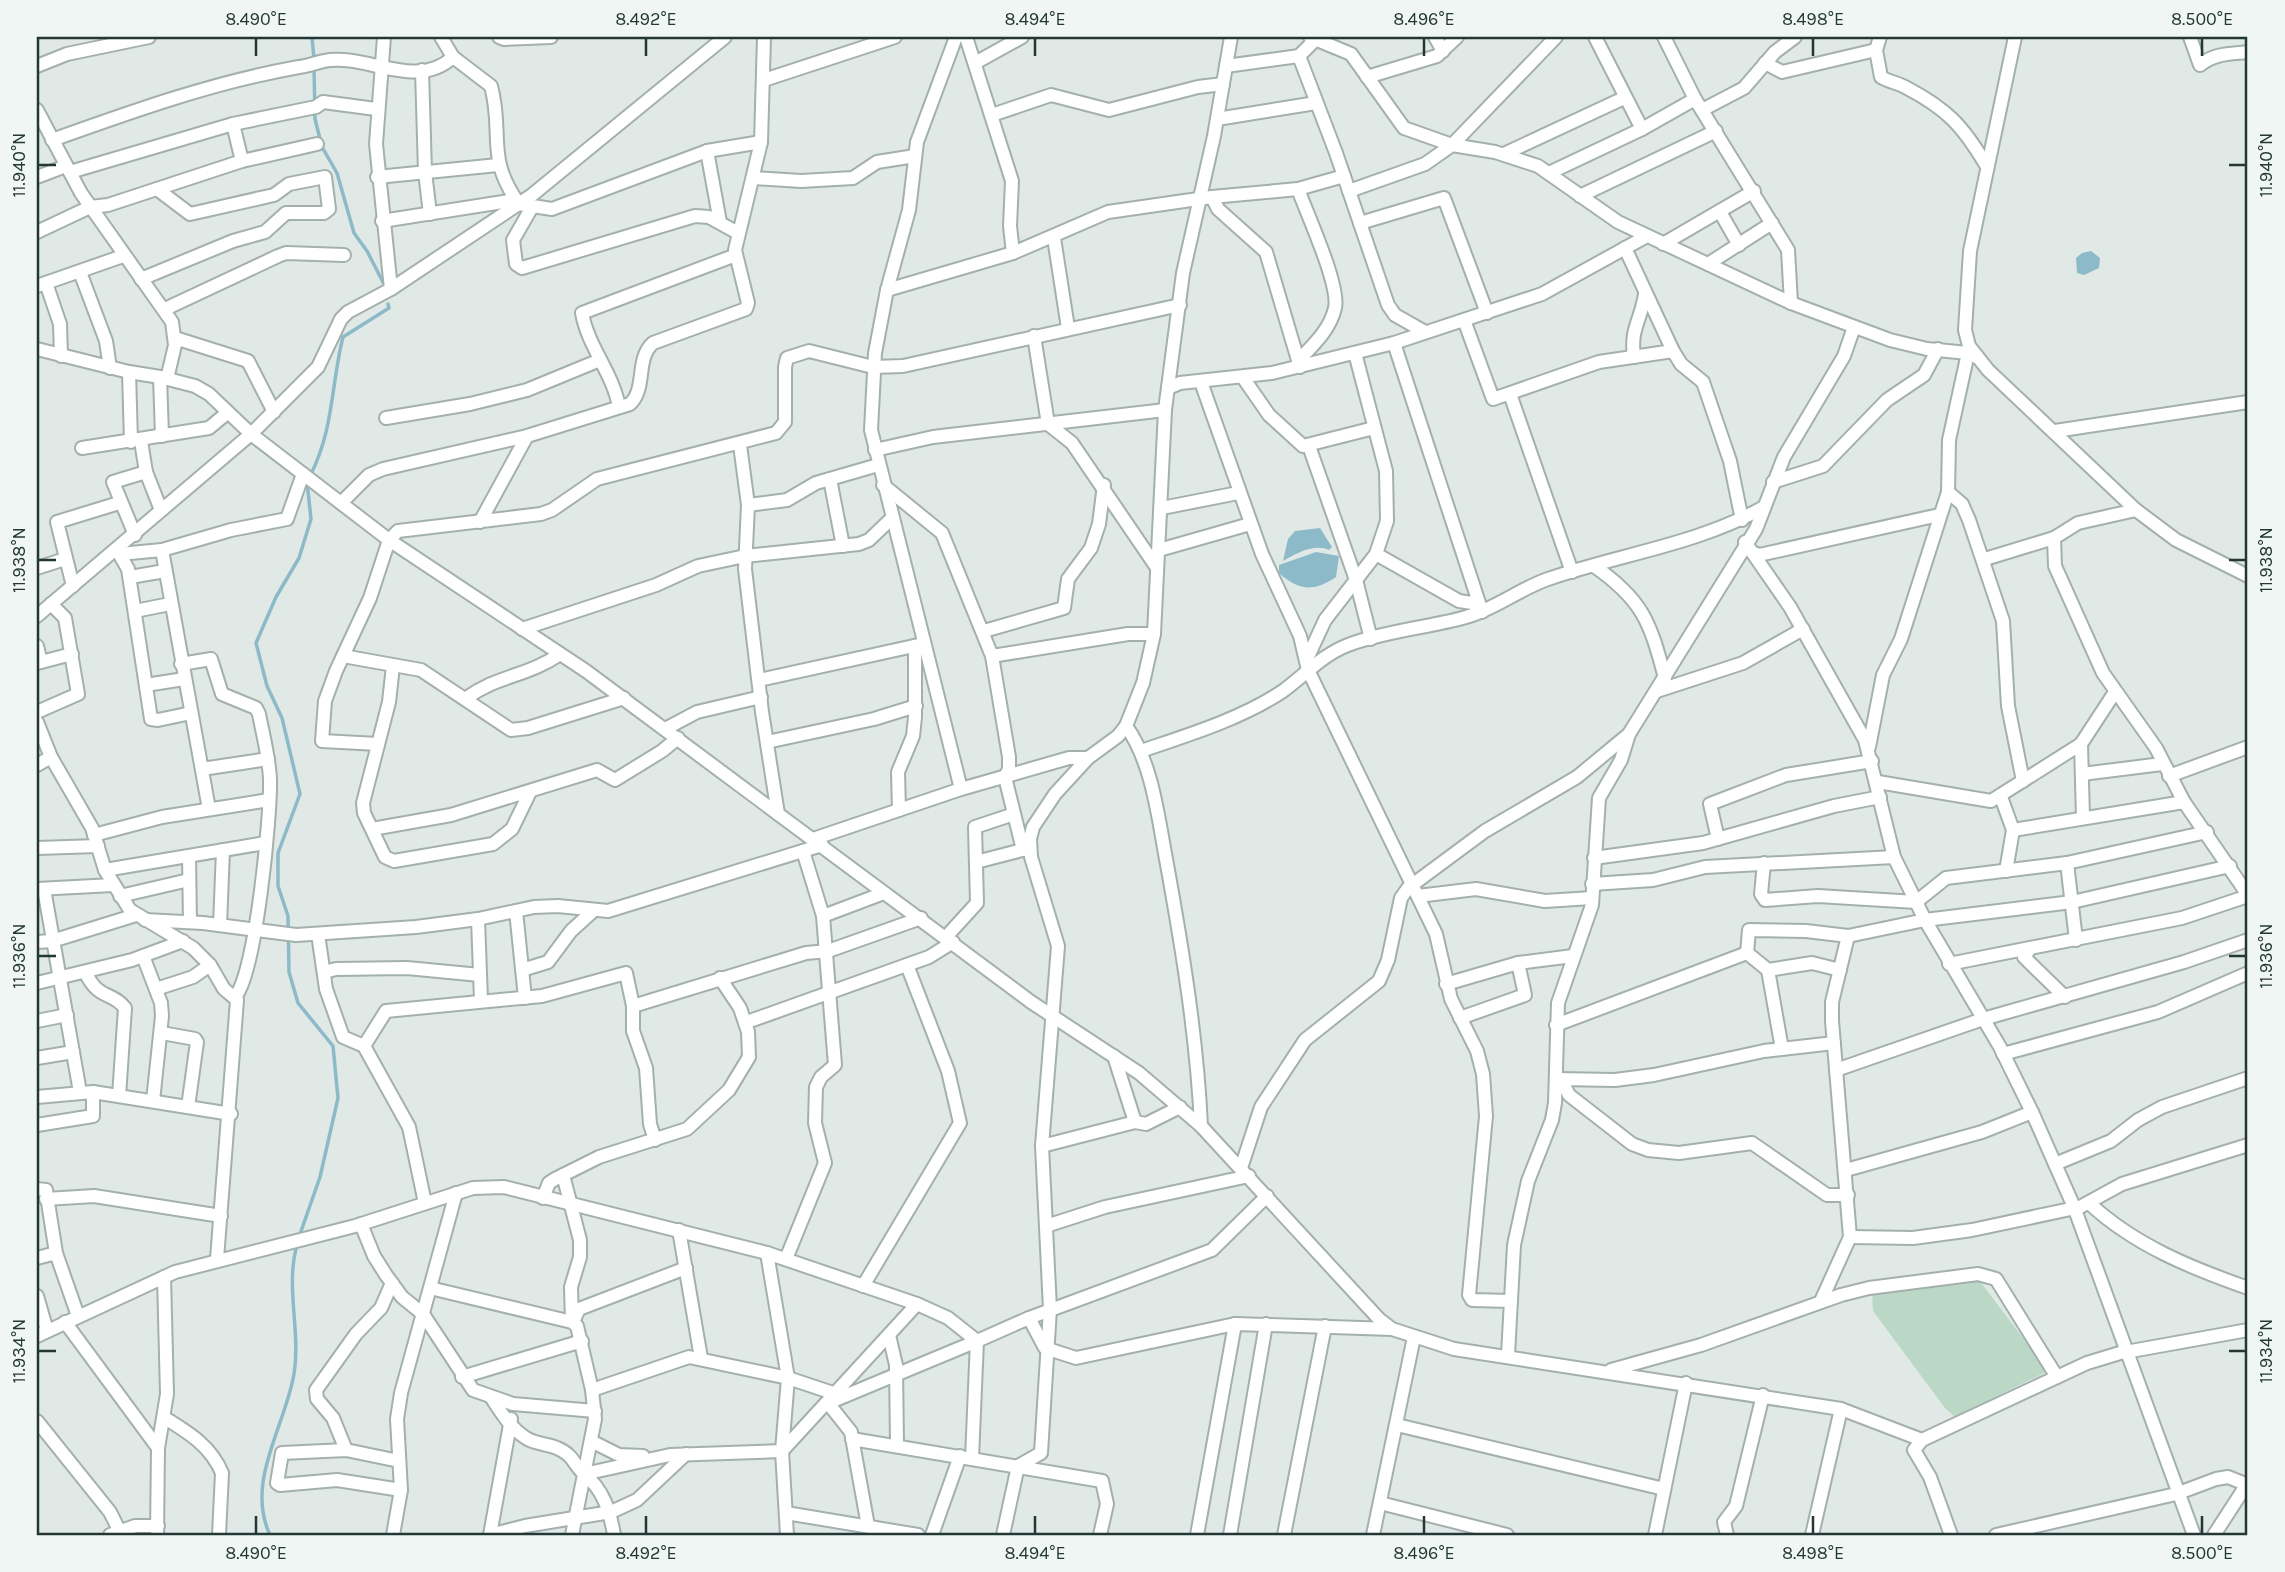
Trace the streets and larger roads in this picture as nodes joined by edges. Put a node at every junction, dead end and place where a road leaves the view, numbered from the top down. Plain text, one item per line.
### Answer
1 (143, 37) edge
2 (384, 37) edge
3 (442, 37) edge
4 (499, 37) edge
5 (551, 37) edge
6 (725, 37) edge
7 (764, 37) edge
8 (895, 37) edge
9 (956, 37) edge
10 (966, 37) edge
11 (1022, 37) edge
12 (1231, 37) edge
13 (1435, 37) edge
14 (1457, 37) edge
15 (1556, 37) edge
16 (1595, 37) edge
17 (1664, 37) edge
18 (1796, 37) edge
19 (2015, 37) edge
20 (2190, 37) edge
21 (526, 38) edge
22 (1313, 38) edge
23 (1878, 43) edge
24 (1443, 51) junction
25 (2248, 52) edge
26 (1298, 56) junction
27 (453, 57) junction
28 (975, 63) junction
29 (1765, 63) junction
30 (37, 66) edge
31 (1226, 66) junction
32 (382, 68) junction
33 (422, 70) junction
34 (1367, 77) junction
35 (764, 80) junction
36 (1223, 84) junction
37 (1624, 98) junction
38 (1317, 103) junction
39 (1699, 104) junction
40 (376, 109) junction
41 (37, 110) edge
42 (992, 115) junction
43 (1217, 119) junction
44 (233, 124) junction
45 (1642, 129) junction
46 (1716, 131) junction
47 (52, 140) junction
48 (761, 142) junction
49 (317, 144) dead end
50 (1452, 145) junction
51 (707, 151) junction
52 (1504, 154) junction
53 (915, 156) junction
54 (242, 161) junction
55 (498, 164) junction
56 (1986, 165) junction
57 (68, 169) junction
58 (425, 172) junction
59 (1549, 173) junction
60 (1344, 176) junction
61 (37, 177) edge
62 (377, 177) junction
63 (754, 178) junction
64 (157, 189) junction
65 (1298, 189) junction
66 (1349, 191) junction
67 (1754, 191) junction
68 (1580, 196) junction
69 (1212, 197) junction
70 (1199, 201) junction
71 (522, 204) junction
72 (90, 207) junction
73 (1720, 212) junction
74 (430, 214) junction
75 (382, 221) junction
76 (720, 222) junction
77 (1360, 223) junction
78 (1772, 223) junction
79 (37, 232) edge
80 (738, 233) junction
81 (1647, 236) junction
82 (1054, 238) junction
83 (1663, 244) junction
84 (1739, 244) junction
85 (1625, 248) junction
86 (1013, 253) junction
87 (344, 255) dead end
88 (736, 255) junction
89 (123, 256) junction
90 (1708, 264) junction
91 (80, 272) junction
92 (141, 279) junction
93 (41, 285) edge
94 (391, 289) junction
95 (887, 290) junction
96 (1645, 293) junction
97 (1791, 303) junction
98 (1180, 305) junction
99 (164, 309) junction
100 (1487, 313) junction
101 (1464, 320) junction
102 (1854, 327) junction
103 (1068, 328) junction
104 (1425, 332) junction
105 (1034, 336) junction
106 (176, 338) junction
107 (1394, 343) junction
108 (37, 349) edge
109 (1938, 349) junction
110 (1673, 351) junction
111 (1355, 353) junction
112 (1972, 355) junction
113 (61, 356) junction
114 (1634, 357) junction
115 (600, 360) junction
116 (1299, 364) junction
117 (110, 368) junction
118 (873, 368) junction
119 (129, 372) junction
120 (163, 378) junction
121 (1244, 379) junction
122 (1201, 382) junction
123 (1168, 388) junction
124 (1510, 394) junction
125 (2248, 402) edge
126 (618, 407) junction
127 (1165, 410) junction
128 (274, 412) junction
129 (227, 413) junction
130 (386, 418) dead end
131 (1048, 424) junction
132 (1374, 428) junction
133 (2055, 431) junction
134 (251, 434) junction
135 (162, 436) junction
136 (527, 436) junction
137 (136, 441) junction
138 (740, 444) junction
139 (1309, 446) junction
140 (82, 448) dead end
141 (875, 450) junction
142 (878, 466) junction
143 (146, 472) junction
144 (303, 474) junction
145 (830, 479) junction
146 (1773, 482) junction
147 (883, 485) junction
148 (1104, 485) junction
149 (1948, 492) junction
150 (1238, 493) junction
151 (120, 503) junction
152 (341, 503) junction
153 (748, 505) junction
154 (1764, 507) junction
155 (1162, 508) junction
156 (162, 510) junction
157 (2136, 510) junction
158 (1939, 515) junction
159 (892, 518) junction
160 (1742, 520) junction
161 (480, 522) junction
162 (1250, 524) junction
163 (135, 535) junction
164 (2054, 538) junction
165 (388, 540) junction
166 (1745, 542) junction
167 (844, 546) junction
168 (162, 550) junction
169 (1159, 550) junction
170 (118, 552) junction
171 (1754, 553) junction
172 (1376, 554) junction
173 (745, 556) junction
174 (65, 559) junction
175 (1985, 559) junction
176 (1594, 566) junction
177 (37, 568) edge
178 (1157, 568) junction
179 (165, 571) junction
180 (1572, 572) junction
181 (2248, 576) edge
182 (130, 578) junction
183 (1356, 580) junction
184 (73, 586) junction
185 (51, 604) junction
186 (170, 604) junction
187 (1481, 608) junction
188 (135, 611) junction
189 (37, 616) edge
190 (522, 629) junction
191 (1803, 629) junction
192 (984, 631) junction
193 (1154, 634) junction
194 (1371, 639) junction
195 (919, 645) junction
196 (37, 646) edge
197 (72, 654) junction
198 (560, 654) junction
199 (343, 656) junction
200 (992, 656) junction
201 (39, 662) edge
202 (181, 664) junction
203 (393, 666) junction
204 (1307, 666) junction
205 (1665, 678) junction
206 (184, 679) junction
207 (759, 680) junction
208 (146, 685) junction
209 (1657, 691) junction
210 (2115, 692) junction
211 (761, 697) junction
212 (624, 698) junction
213 (465, 699) junction
214 (916, 706) junction
215 (37, 712) edge
216 (191, 713) junction
217 (37, 722) edge
218 (1126, 726) junction
219 (665, 729) junction
220 (1629, 734) junction
221 (678, 738) junction
222 (767, 743) junction
223 (378, 744) junction
224 (2081, 744) junction
225 (2248, 747) edge
226 (1141, 751) junction
227 (1870, 756) junction
228 (51, 757) junction
229 (1088, 758) junction
230 (268, 759) junction
231 (2162, 764) junction
232 (37, 765) edge
233 (202, 769) junction
234 (2082, 774) junction
235 (2169, 776) junction
236 (1005, 777) junction
237 (2023, 781) junction
238 (1878, 782) junction
239 (961, 789) junction
240 (530, 792) junction
241 (1880, 797) junction
242 (2001, 797) junction
243 (269, 800) junction
244 (2184, 802) junction
245 (209, 809) junction
246 (900, 810) junction
247 (778, 814) junction
248 (1014, 814) junction
249 (2083, 818) junction
250 (372, 829) junction
251 (2013, 830) junction
252 (2207, 832) junction
253 (1718, 839) junction
254 (96, 841) junction
255 (818, 842) junction
256 (265, 843) junction
257 (37, 848) edge
258 (1027, 849) junction
259 (223, 850) junction
260 (803, 851) junction
261 (189, 856) junction
262 (1894, 857) junction
263 (1594, 858) junction
264 (976, 862) junction
265 (1764, 863) junction
266 (2067, 863) junction
267 (2230, 866) junction
268 (105, 870) junction
269 (2006, 870) junction
270 (190, 880) junction
271 (1592, 884) junction
272 (40, 889) edge
273 (117, 890) junction
274 (1415, 890) junction
275 (884, 893) junction
276 (2248, 895) edge
277 (1592, 898) junction
278 (1916, 902) junction
279 (2072, 902) junction
280 (516, 911) junction
281 (593, 911) junction
282 (823, 916) junction
283 (140, 918) junction
284 (921, 918) junction
285 (478, 919) junction
286 (1925, 920) junction
287 (190, 922) junction
288 (220, 925) junction
289 (254, 930) junction
290 (318, 934) junction
291 (1848, 936) junction
292 (949, 940) junction
293 (2076, 940) junction
294 (2248, 940) edge
295 (183, 941) junction
296 (37, 942) edge
297 (52, 942) junction
298 (2029, 950) junction
299 (828, 951) junction
300 (1747, 953) junction
301 (143, 956) junction
302 (1573, 956) junction
303 (1518, 963) junction
304 (1949, 964) junction
305 (209, 965) junction
306 (907, 965) junction
307 (522, 970) junction
308 (1768, 970) junction
309 (1840, 970) junction
310 (85, 972) junction
311 (324, 972) junction
312 (2248, 972) edge
313 (480, 975) junction
314 (59, 978) junction
315 (720, 978) junction
316 (37, 983) edge
317 (1446, 984) junction
318 (156, 989) junction
319 (830, 995) junction
320 (235, 997) junction
321 (2065, 997) junction
322 (525, 998) junction
323 (481, 1000) junction
324 (633, 1006) junction
325 (1050, 1014) junction
326 (67, 1015) junction
327 (1460, 1018) junction
328 (1983, 1019) junction
329 (37, 1021) edge
330 (747, 1023) junction
331 (1556, 1025) junction
332 (162, 1033) junction
333 (1834, 1043) junction
334 (364, 1046) junction
335 (1782, 1049) junction
336 (73, 1052) junction
337 (2003, 1054) junction
338 (1114, 1056) junction
339 (37, 1058) edge
340 (1836, 1070) junction
341 (1559, 1079) junction
342 (2248, 1079) edge
343 (86, 1092) junction
344 (119, 1096) junction
345 (37, 1097) edge
346 (153, 1101) junction
347 (188, 1107) junction
348 (1180, 1107) junction
349 (2032, 1112) junction
350 (230, 1114) junction
351 (1135, 1122) junction
352 (37, 1125) edge
353 (1201, 1126) junction
354 (655, 1140) junction
355 (2248, 1145) edge
356 (1042, 1146) junction
357 (2055, 1164) junction
358 (1846, 1170) junction
359 (1245, 1172) junction
360 (563, 1175) junction
361 (37, 1189) edge
362 (456, 1193) junction
363 (1848, 1195) junction
364 (1267, 1196) junction
365 (543, 1198) junction
366 (47, 1199) junction
367 (425, 1203) junction
368 (2089, 1203) junction
369 (571, 1204) junction
370 (2074, 1207) junction
371 (221, 1216) junction
372 (43, 1222) edge
373 (361, 1224) junction
374 (1046, 1226) junction
375 (679, 1230) junction
376 (1850, 1237) junction
377 (56, 1253) junction
378 (767, 1253) junction
379 (37, 1258) edge
380 (217, 1259) junction
381 (786, 1259) junction
382 (686, 1268) junction
383 (164, 1277) junction
384 (392, 1283) junction
385 (863, 1286) junction
386 (430, 1288) junction
387 (2248, 1288) edge
388 (37, 1296) edge
389 (1511, 1301) junction
390 (1821, 1301) junction
391 (917, 1304) junction
392 (1050, 1309) junction
393 (423, 1314) junction
394 (78, 1316) junction
395 (1029, 1318) junction
396 (65, 1322) junction
397 (572, 1322) junction
398 (1234, 1324) junction
399 (1266, 1324) junction
400 (1325, 1326) junction
401 (1392, 1329) junction
402 (2248, 1330) edge
403 (42, 1334) edge
404 (889, 1335) junction
405 (1414, 1337) junction
406 (582, 1341) junction
407 (977, 1341) junction
408 (1045, 1348) junction
409 (2126, 1352) junction
410 (1508, 1355) junction
411 (701, 1358) junction
412 (1608, 1371) junction
413 (896, 1374) junction
414 (461, 1377) junction
415 (2057, 1377) junction
416 (788, 1378) junction
417 (1686, 1383) junction
418 (592, 1390) junction
419 (1763, 1395) junction
420 (491, 1397) junction
421 (832, 1398) junction
422 (513, 1404) junction
423 (1841, 1409) junction
424 (595, 1410) junction
425 (165, 1418) junction
426 (37, 1421) edge
427 (510, 1425) junction
428 (1397, 1425) junction
429 (852, 1439) junction
430 (1922, 1440) junction
431 (591, 1441) junction
432 (897, 1445) junction
433 (158, 1447) junction
434 (346, 1450) junction
435 (782, 1451) junction
436 (686, 1454) junction
437 (662, 1457) junction
438 (966, 1457) junction
439 (399, 1461) junction
440 (1018, 1466) junction
441 (584, 1474) junction
442 (2247, 1484) edge
443 (1664, 1489) junction
444 (401, 1490) junction
445 (2176, 1494) junction
446 (1380, 1503) junction
447 (611, 1512) junction
448 (786, 1513) junction
449 (575, 1520) junction
450 (868, 1526) junction
451 (157, 1531) edge
452 (114, 1533) edge
453 (219, 1535) edge
454 (393, 1535) edge
455 (490, 1535) edge
456 (572, 1535) edge
457 (614, 1535) edge
458 (787, 1535) edge
459 (918, 1535) edge
460 (932, 1535) edge
461 (1003, 1535) edge
462 (1100, 1535) edge
463 (1197, 1535) edge
464 (1230, 1535) edge
465 (1284, 1535) edge
466 (1373, 1535) edge
467 (1507, 1535) edge
468 (1655, 1535) edge
469 (1727, 1535) edge
470 (1812, 1535) edge
471 (1951, 1535) edge
472 (1996, 1535) edge
473 (2194, 1535) edge
474 (2214, 1535) edge

1 - 30 street
2 - 32 street
3 - 27 street
4 - 21 street
5 - 21 street
6 - 71 street
7 - 35 street
8 - 35 street
9 - 53 street
10 - 28 street
11 - 28 street
12 - 31 street
13 - 24 street
14 - 24 street
15 - 50 street
16 - 37 street
17 - 39 street
18 - 29 street
19 - 56 street
20 - 25 street
22 - 26 street
22 - 34 street
23 - 29 street
23 - 56 street
24 - 34 street
26 - 31 street
26 - 38 street
27 - 33 street
27 - 55 street
28 - 42 street
29 - 39 street
31 - 36 street
32 - 33 street
32 - 40 street
32 - 47 street
33 - 58 street
34 - 50 street
35 - 48 street
36 - 42 street
36 - 43 street
37 - 45 street
37 - 52 street
38 - 43 street
38 - 60 street
39 - 45 street
39 - 46 street
40 - 44 street
40 - 62 street
41 - 47 street
42 - 86 street
43 - 70 street
44 - 54 street
44 - 57 street
45 - 59 street
46 - 67 street
46 - 68 street
47 - 57 street
48 - 51 street
48 - 63 street
49 - 54 street
50 - 52 street
50 - 66 street
51 - 71 street
51 - 76 street
52 - 59 street
53 - 63 street
53 - 95 street
54 - 64 street
55 - 58 street
55 - 71 street
56 - 112 street
57 - 61 street
57 - 72 street
58 - 62 street
58 - 74 street
59 - 68 street
60 - 65 street
60 - 66 street
62 - 75 street
63 - 80 street
64 - 72 street
64 - 92 street
65 - 69 street
65 - 116 street
66 - 77 street
67 - 73 street
67 - 78 street
68 - 81 street
69 - 70 street
69 - 116 street
70 - 82 street
70 - 98 street
71 - 74 street
71 - 76 street
71 - 94 street
72 - 79 street
72 - 89 street
73 - 83 street
73 - 84 street
74 - 75 street
75 - 94 street
76 - 80 street
77 - 100 street
77 - 104 street
78 - 84 street
78 - 97 street
80 - 88 street
81 - 83 street
81 - 85 street
82 - 86 street
82 - 103 street
83 - 90 street
84 - 90 street
85 - 96 street
85 - 100 street
86 - 95 street
87 - 99 street
88 - 115 street
88 - 126 street
89 - 91 street
89 - 92 street
90 - 97 street
91 - 93 street
91 - 117 street
92 - 99 street
93 - 113 street
94 - 128 street
95 - 118 street
96 - 110 street
96 - 114 street
97 - 102 street
98 - 103 street
98 - 123 street
99 - 106 street
100 - 101 street
101 - 104 street
101 - 124 street
102 - 109 street
102 - 146 street
103 - 105 street
104 - 107 street
105 - 118 street
105 - 131 street
106 - 120 street
106 - 128 street
107 - 111 street
107 - 187 street
108 - 113 street
109 - 112 street
109 - 146 street
110 - 114 street
110 - 160 street
111 - 116 street
111 - 132 street
112 - 133 street
112 - 149 street
113 - 117 street
114 - 124 street
115 - 126 street
115 - 130 street
116 - 121 street
117 - 119 street
118 - 138 street
118 - 141 street
119 - 120 street
119 - 137 street
120 - 129 street
120 - 135 street
121 - 122 street
121 - 139 street
122 - 123 street
122 - 150 street
123 - 127 street
124 - 180 street
125 - 133 street
126 - 136 street
127 - 131 street
127 - 155 street
128 - 134 street
129 - 134 street
129 - 135 street
131 - 141 street
131 - 148 street
132 - 139 street
132 - 172 street
133 - 157 street
134 - 144 street
134 - 156 street
135 - 137 street
136 - 152 street
136 - 161 street
137 - 140 street
137 - 143 street
138 - 153 street
138 - 161 street
139 - 183 street
141 - 142 street
142 - 145 street
142 - 147 street
143 - 151 street
143 - 156 street
144 - 152 street
144 - 168 street
145 - 153 street
145 - 167 street
146 - 154 street
147 - 159 street
147 - 192 street
148 - 178 street
148 - 192 street
149 - 158 street
149 - 175 street
150 - 155 street
150 - 162 street
151 - 163 street
151 - 174 street
152 - 165 street
153 - 173 street
154 - 160 street
154 - 166 street
155 - 169 street
156 - 163 street
157 - 164 street
157 - 181 street
158 - 171 street
158 - 227 street
159 - 167 street
159 - 195 street
160 - 176 street
161 - 165 street
162 - 169 street
162 - 204 street
163 - 170 street
164 - 175 street
164 - 210 street
165 - 190 street
165 - 199 street
166 - 171 street
166 - 205 street
167 - 173 street
168 - 170 street
168 - 179 street
169 - 178 street
170 - 182 street
170 - 184 street
171 - 191 street
172 - 183 street
172 - 187 street
173 - 190 street
173 - 207 street
174 - 177 street
174 - 184 street
175 - 237 street
176 - 180 street
176 - 205 street
178 - 193 street
179 - 182 street
179 - 186 street
180 - 187 street
182 - 188 street
183 - 194 street
183 - 204 street
184 - 185 street
185 - 189 street
185 - 197 street
186 - 188 street
186 - 202 street
187 - 194 street
188 - 208 street
190 - 198 street
191 - 209 street
191 - 227 street
192 - 200 street
193 - 200 street
193 - 218 street
194 - 204 street
195 - 207 street
195 - 214 street
195 - 239 street
196 - 201 street
197 - 201 street
197 - 215 street
198 - 212 street
198 - 213 street
199 - 203 street
199 - 223 street
200 - 236 street
202 - 206 street
202 - 230 street
203 - 213 street
203 - 223 street
204 - 226 street
204 - 274 street
205 - 209 street
206 - 208 street
206 - 216 street
207 - 211 street
208 - 216 street
209 - 220 street
210 - 224 street
210 - 231 street
211 - 219 street
211 - 222 street
212 - 213 street
212 - 219 street
214 - 222 street
214 - 246 street
216 - 233 street
217 - 228 street
218 - 226 street
218 - 229 street
219 - 221 street
220 - 263 street
220 - 274 street
221 - 240 street
221 - 247 street
222 - 247 street
223 - 250 street
224 - 234 street
224 - 237 street
225 - 235 street
226 - 353 street
227 - 238 street
227 - 253 street
228 - 232 street
228 - 254 street
229 - 236 street
229 - 258 street
230 - 233 street
230 - 243 street
231 - 234 street
231 - 235 street
233 - 245 street
234 - 249 street
235 - 244 street
236 - 239 street
236 - 248 street
237 - 242 street
238 - 241 street
238 - 242 street
239 - 246 street
240 - 250 street
240 - 250 street
241 - 253 street
241 - 262 street
242 - 251 street
243 - 245 street
243 - 256 street
244 - 249 street
244 - 252 street
245 - 254 street
246 - 255 street
247 - 255 street
248 - 258 street
248 - 264 street
249 - 251 street
251 - 269 street
252 - 266 street
252 - 267 street
253 - 263 street
254 - 257 street
254 - 268 street
255 - 260 street
255 - 275 street
256 - 259 street
256 - 289 street
258 - 264 street
258 - 325 street
259 - 261 street
259 - 288 street
260 - 281 street
260 - 282 street
261 - 268 street
261 - 270 street
262 - 265 street
262 - 278 street
263 - 271 street
264 - 292 street
265 - 271 street
265 - 278 street
266 - 269 street
266 - 279 street
267 - 276 street
267 - 279 street
268 - 273 street
269 - 278 street
270 - 273 street
270 - 287 street
271 - 277 street
272 - 273 street
272 - 297 street
273 - 283 street
274 - 277 street
274 - 317 street
274 - 359 street
275 - 282 street
275 - 284 street
276 - 293 street
277 - 302 street
278 - 286 street
279 - 286 street
279 - 293 street
280 - 281 street
280 - 285 street
280 - 307 street
281 - 307 street
282 - 299 street
283 - 287 street
283 - 295 street
283 - 297 street
284 - 292 street
284 - 299 street
285 - 290 street
285 - 313 street
286 - 291 street
286 - 304 street
287 - 288 street
288 - 289 street
289 - 290 street
289 - 320 street
290 - 311 street
291 - 300 street
291 - 309 street
292 - 306 street
292 - 325 street
293 - 298 street
294 - 321 street
295 - 301 street
295 - 305 street
296 - 297 street
297 - 314 street
298 - 304 street
298 - 321 street
299 - 315 street
299 - 319 street
300 - 308 street
300 - 331 street
301 - 310 street
301 - 318 street
302 - 303 street
302 - 331 street
303 - 317 street
303 - 327 street
304 - 328 street
305 - 318 street
305 - 320 street
306 - 319 street
306 - 385 street
307 - 322 street
308 - 309 street
308 - 335 street
309 - 333 street
310 - 314 street
310 - 344 street
311 - 313 street
311 - 334 street
312 - 337 street
313 - 323 street
314 - 316 street
314 - 326 street
315 - 324 street
315 - 330 street
317 - 327 street
318 - 332 street
319 - 330 street
319 - 381 street
320 - 350 street
321 - 328 street
322 - 323 street
322 - 324 street
323 - 334 street
324 - 354 street
325 - 338 street
325 - 356 street
326 - 329 street
326 - 336 street
327 - 389 street
328 - 337 street
328 - 340 street
330 - 354 street
331 - 341 street
332 - 346 street
332 - 347 street
333 - 335 street
333 - 340 street
334 - 367 street
335 - 341 street
336 - 339 street
336 - 343 street
337 - 349 street
338 - 348 street
338 - 351 street
340 - 358 street
341 - 363 street
341 - 389 street
342 - 357 street
343 - 344 street
343 - 345 street
343 - 352 street
344 - 346 street
346 - 347 street
347 - 350 street
348 - 351 street
348 - 353 street
349 - 357 street
349 - 358 street
350 - 371 street
351 - 356 street
353 - 359 street
354 - 360 street
355 - 368 street
356 - 374 street
357 - 370 street
358 - 363 street
359 - 364 street
359 - 374 street
360 - 365 street
360 - 369 street
361 - 366 street
362 - 365 street
362 - 367 street
362 - 386 street
363 - 376 street
364 - 392 street
364 - 401 street
365 - 369 street
366 - 371 street
366 - 372 street
367 - 373 street
368 - 370 street
368 - 387 street
369 - 375 street
369 - 397 street
370 - 376 street
370 - 409 street
371 - 380 street
372 - 377 street
373 - 380 street
373 - 384 street
374 - 392 street
375 - 378 street
375 - 382 street
376 - 390 street
377 - 379 street
377 - 394 street
378 - 381 street
378 - 416 street
380 - 383 street
381 - 385 street
382 - 397 street
382 - 411 street
383 - 394 street
383 - 425 street
384 - 393 street
384 - 434 street
385 - 391 street
386 - 393 street
386 - 397 street
388 - 403 street
389 - 410 street
390 - 412 street
390 - 415 street
391 - 404 street
391 - 407 street
392 - 395 street
392 - 408 street
393 - 414 street
393 - 439 street
394 - 396 street
395 - 407 street
395 - 408 street
396 - 403 street
396 - 433 street
397 - 406 street
398 - 399 street
398 - 408 street
398 - 463 street
399 - 400 street
399 - 464 street
400 - 401 street
400 - 465 street
401 - 405 street
402 - 409 street
404 - 413 street
404 - 421 street
405 - 410 street
405 - 428 street
406 - 414 street
406 - 418 street
407 - 413 street
407 - 438 street
408 - 440 street
409 - 415 street
409 - 445 street
410 - 412 street
411 - 416 street
411 - 418 street
412 - 417 street
413 - 421 street
413 - 432 street
414 - 420 street
415 - 430 street
416 - 421 street
416 - 435 street
417 - 419 street
417 - 443 street
418 - 424 street
419 - 423 street
419 - 469 street
420 - 422 street
420 - 427 street
421 - 429 street
421 - 435 street
422 - 424 street
422 - 427 street
423 - 430 street
423 - 470 street
424 - 431 street
425 - 433 street
425 - 453 street
426 - 452 street
427 - 441 street
427 - 455 street
428 - 443 street
428 - 446 street
429 - 432 street
429 - 450 street
430 - 471 street
431 - 437 street
431 - 441 street
432 - 438 street
433 - 451 street
434 - 439 street
434 - 444 street
435 - 436 street
435 - 448 street
436 - 437 street
436 - 447 street
437 - 441 street
438 - 440 street
438 - 460 street
439 - 444 street
440 - 461 street
440 - 462 street
441 - 447 street
441 - 449 street
442 - 445 street
442 - 474 street
443 - 468 street
444 - 454 street
445 - 472 street
445 - 473 street
446 - 466 street
446 - 467 street
447 - 449 street
447 - 457 street
448 - 450 street
448 - 458 street
449 - 455 street
449 - 456 street
450 - 459 street
451 - 452 street

